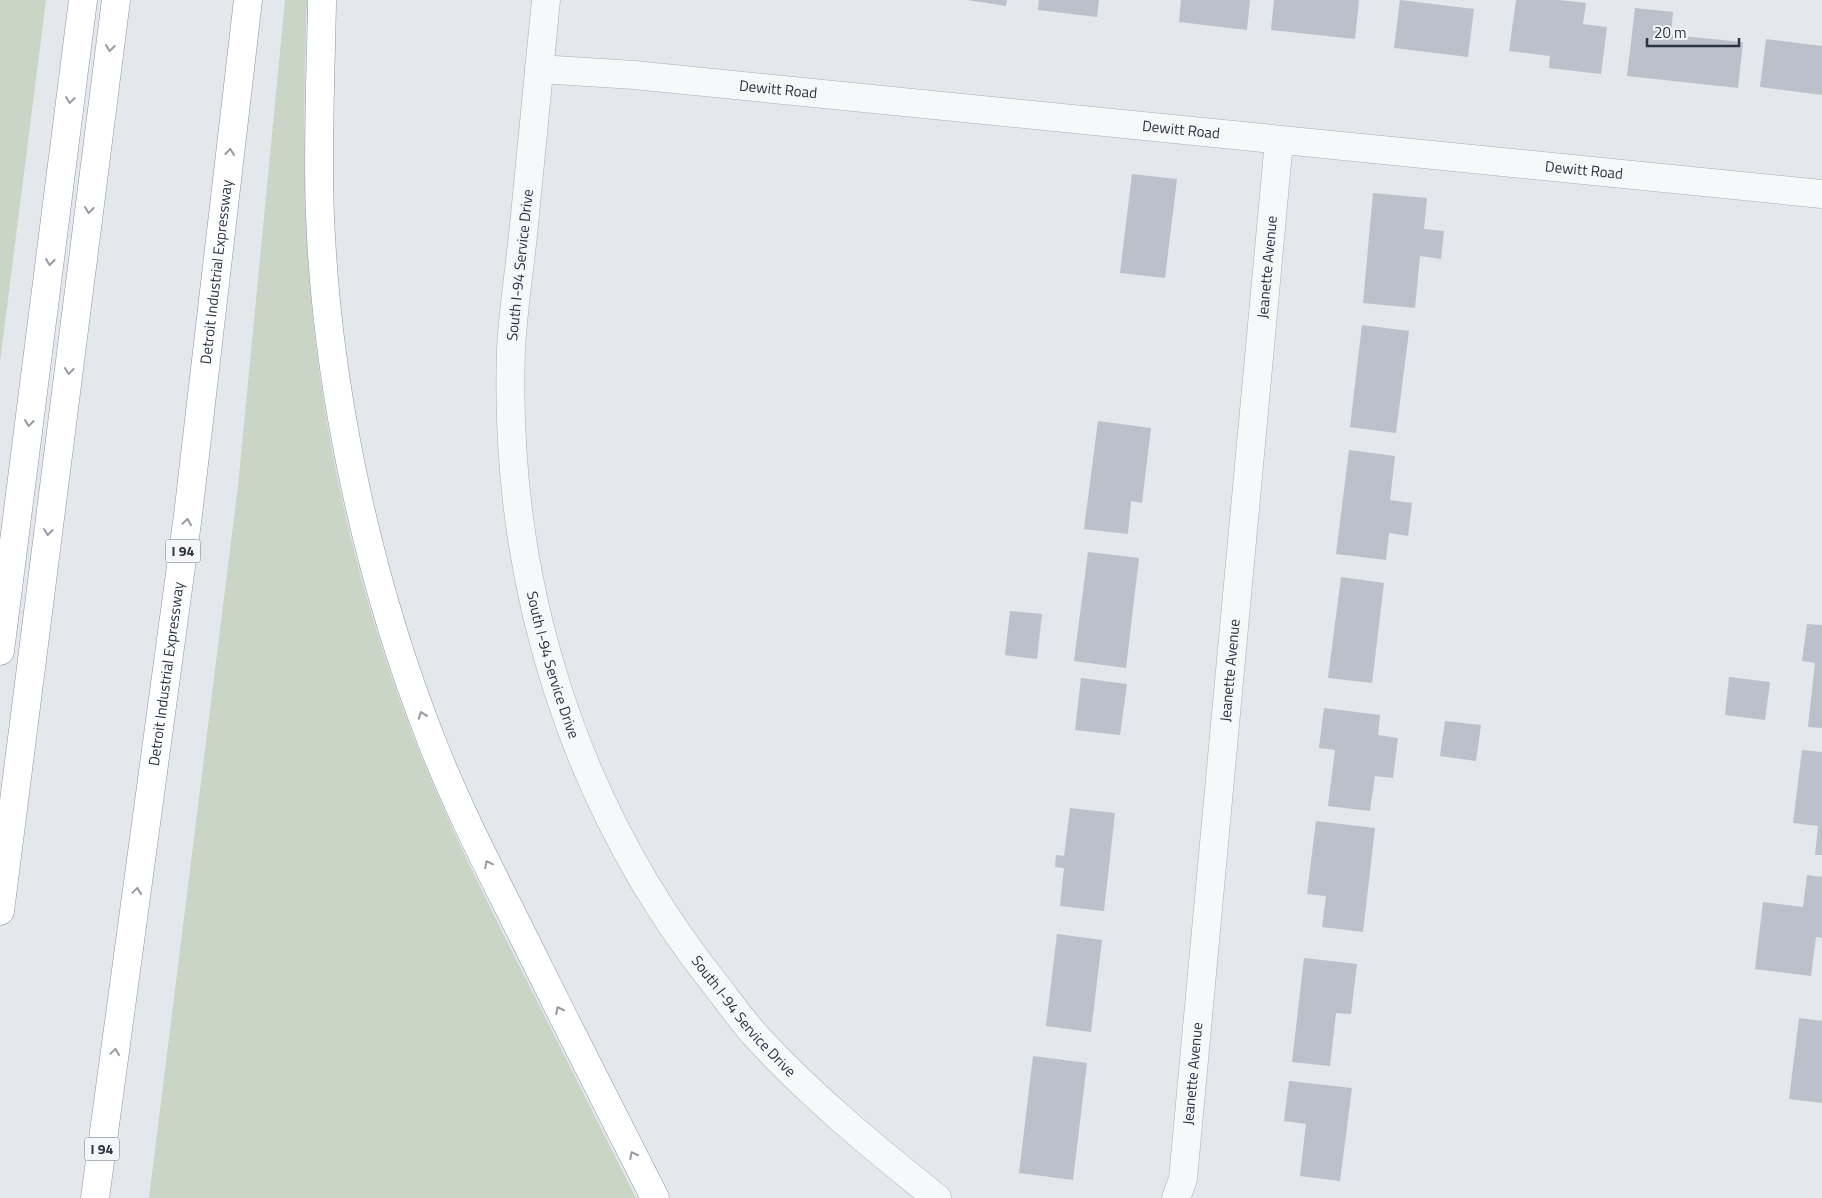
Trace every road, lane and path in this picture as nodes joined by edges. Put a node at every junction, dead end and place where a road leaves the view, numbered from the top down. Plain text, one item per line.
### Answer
1 (83, 0) edge
2 (116, 0) edge
3 (248, 0) edge
4 (322, 0) edge
5 (546, 0) edge
6 (539, 69) junction
7 (1279, 141) junction
8 (1822, 194) edge
9 (0, 650) edge
10 (0, 911) edge
11 (95, 1198) edge
12 (655, 1198) edge
13 (937, 1198) edge
14 (1176, 1198) edge

1 -> 9 highway
2 -> 10 highway
11 -> 3 highway, Detroit Industrial Expressway / I 94
12 -> 4 highway
5 - 6 street, South I-94 Service Drive
6 - 7 street, Dewitt Road
6 - 13 street, South I-94 Service Drive
7 - 8 street, Dewitt Road
7 - 14 street, Jeanette Avenue

